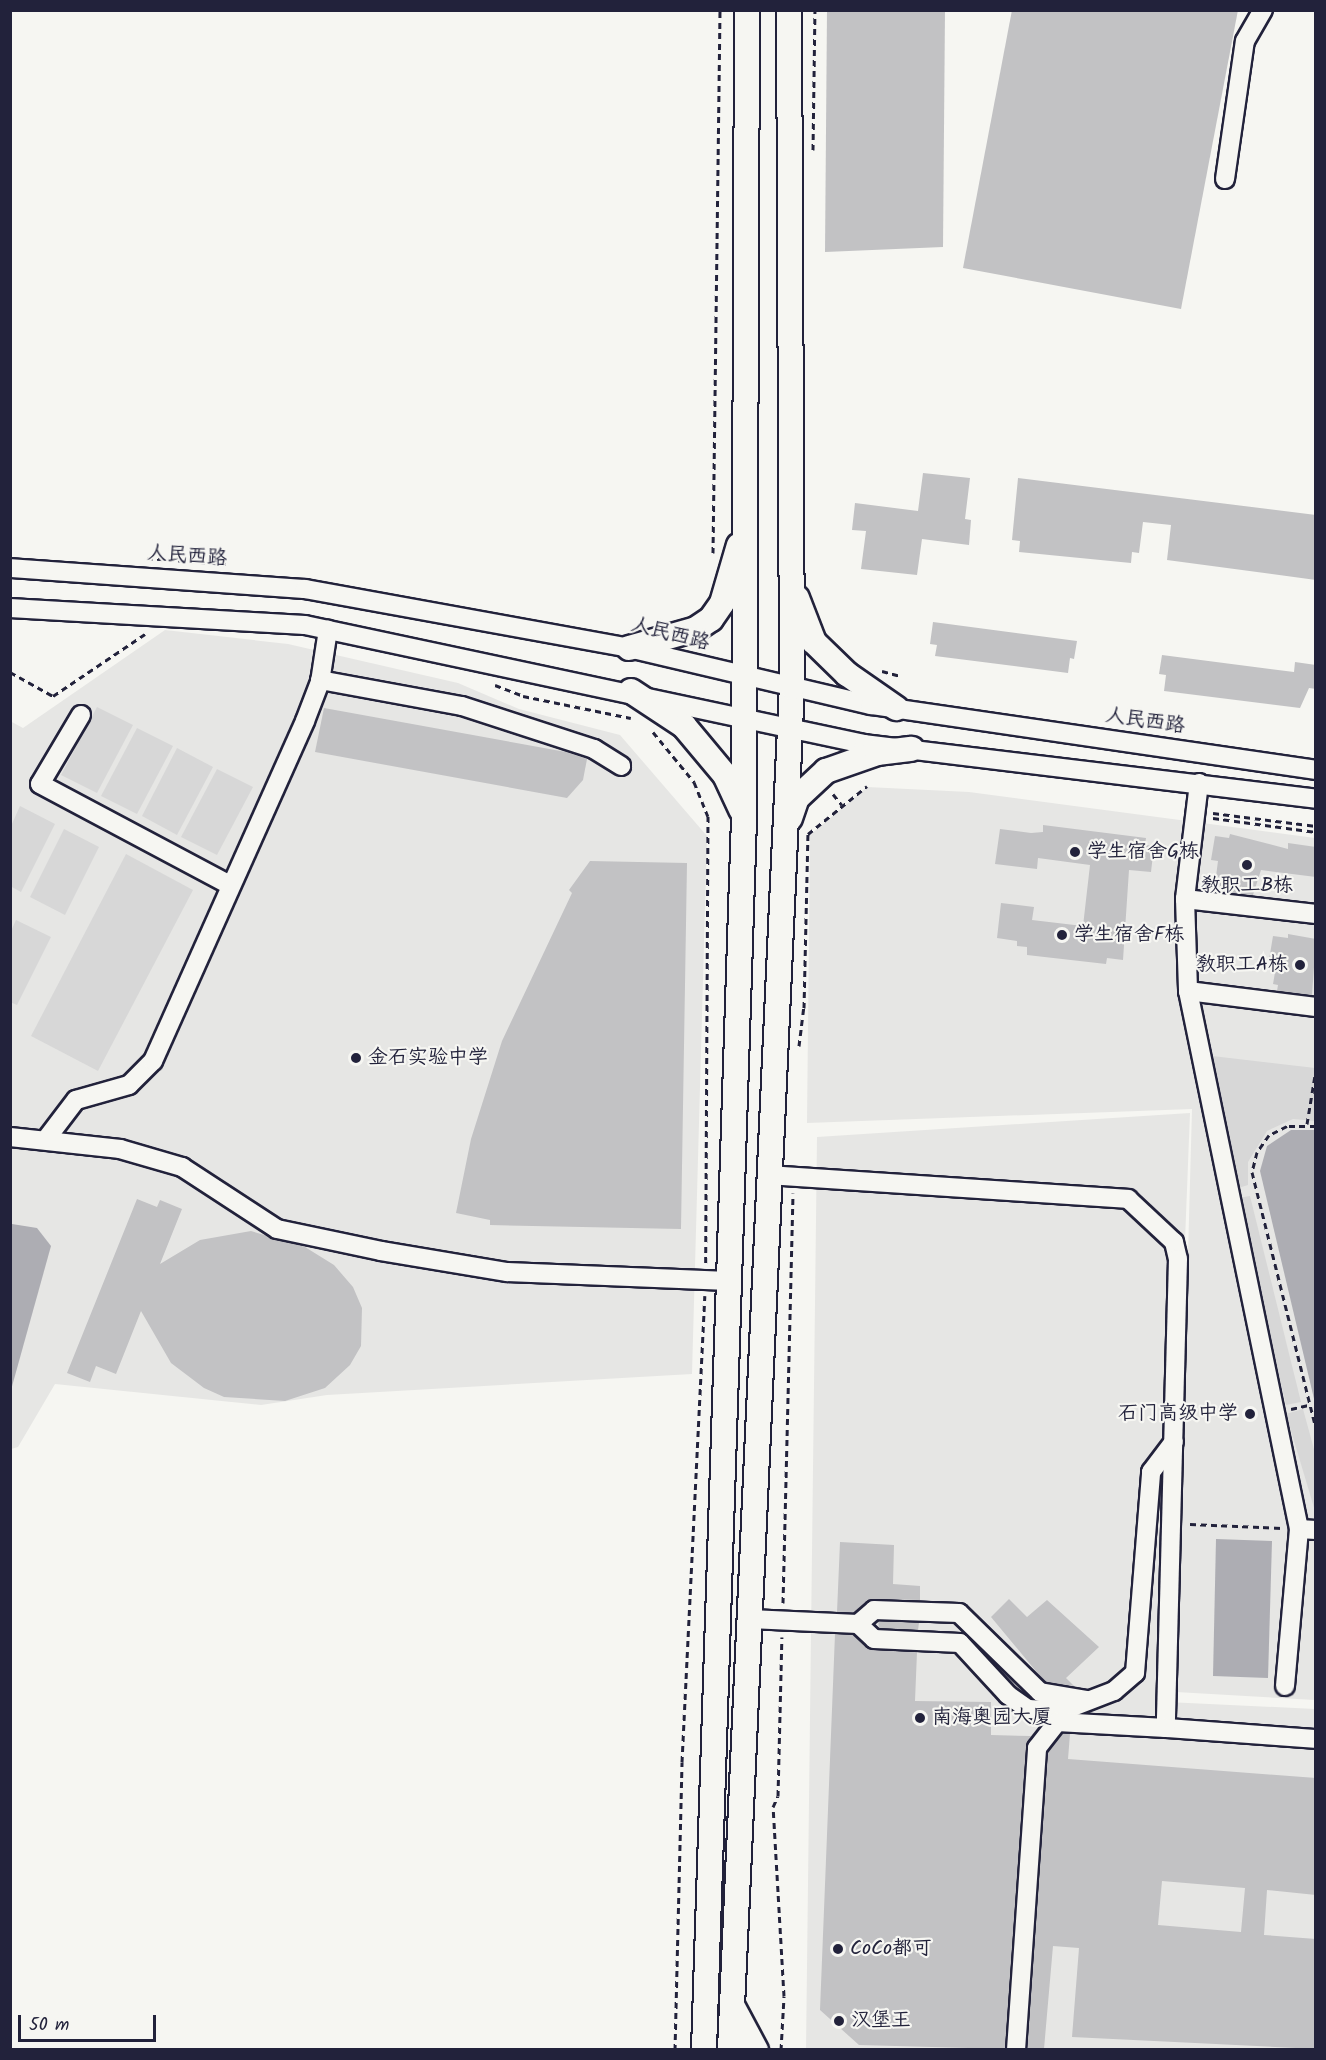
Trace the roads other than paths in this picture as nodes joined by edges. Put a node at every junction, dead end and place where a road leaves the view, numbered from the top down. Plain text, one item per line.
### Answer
1 (747, 10) edge
2 (789, 10) edge
3 (1263, 10) edge
4 (1226, 179) dead end
5 (746, 517) junction
6 (10, 568) edge
7 (792, 584) junction
8 (10, 608) edge
9 (328, 630) junction
10 (629, 648) junction
11 (746, 676) junction
12 (320, 680) junction
13 (792, 687) junction
14 (631, 690) junction
15 (896, 708) junction
16 (81, 715) dead end
17 (745, 716) junction
18 (791, 727) junction
19 (912, 749) junction
20 (621, 766) dead end
21 (1316, 770) edge
22 (1199, 783) junction
23 (1316, 799) edge
24 (744, 815) junction
25 (786, 829) junction
26 (230, 885) junction
27 (1185, 899) junction
28 (1316, 914) edge
29 (1188, 991) junction
30 (1316, 1007) edge
31 (10, 1137) edge
32 (47, 1138) junction
33 (769, 1176) junction
34 (729, 1281) junction
35 (1174, 1442) junction
36 (1307, 1529) edge
37 (750, 1619) junction
38 (858, 1624) junction
39 (1285, 1686) dead end
40 (1087, 1700) junction
41 (1166, 1728) junction
42 (1316, 1739) edge
43 (732, 2006) junction
44 (701, 2045) edge
45 (730, 2049) edge
46 (756, 2049) edge
47 (1016, 2049) edge

1 - 5 main road
2 - 7 main road
3 - 4 street
5 - 10 main road
5 - 11 main road
6 - 10 street, 人民西路
7 - 13 main road
7 - 15 main road
8 - 9 street
9 - 12 street
9 - 14 street
10 - 11 street, 人民西路
11 - 13 street, 人民西路
11 - 17 main road
12 - 20 street
12 - 26 street
13 - 15 street, 人民西路
13 - 18 main road
14 - 17 street
14 - 24 main road
15 - 21 street, 人民西路
16 - 26 street
17 - 18 street
17 - 24 main road
18 - 19 street
18 - 25 main road
19 - 22 street
19 - 25 main road
22 - 23 street
22 - 27 street
24 - 34 main road
25 - 33 main road
26 - 32 street
27 - 28 street
27 - 29 street
29 - 30 street
29 - 36 street
31 - 32 street
32 - 34 street
33 - 35 street
33 - 37 main road
34 - 44 main road
35 - 40 street
35 - 41 street
36 - 39 street
37 - 38 street
37 - 43 main road
38 - 40 street
38 - 40 street
41 - 42 street
41 - 47 street
43 - 45 main road
43 - 46 main road

